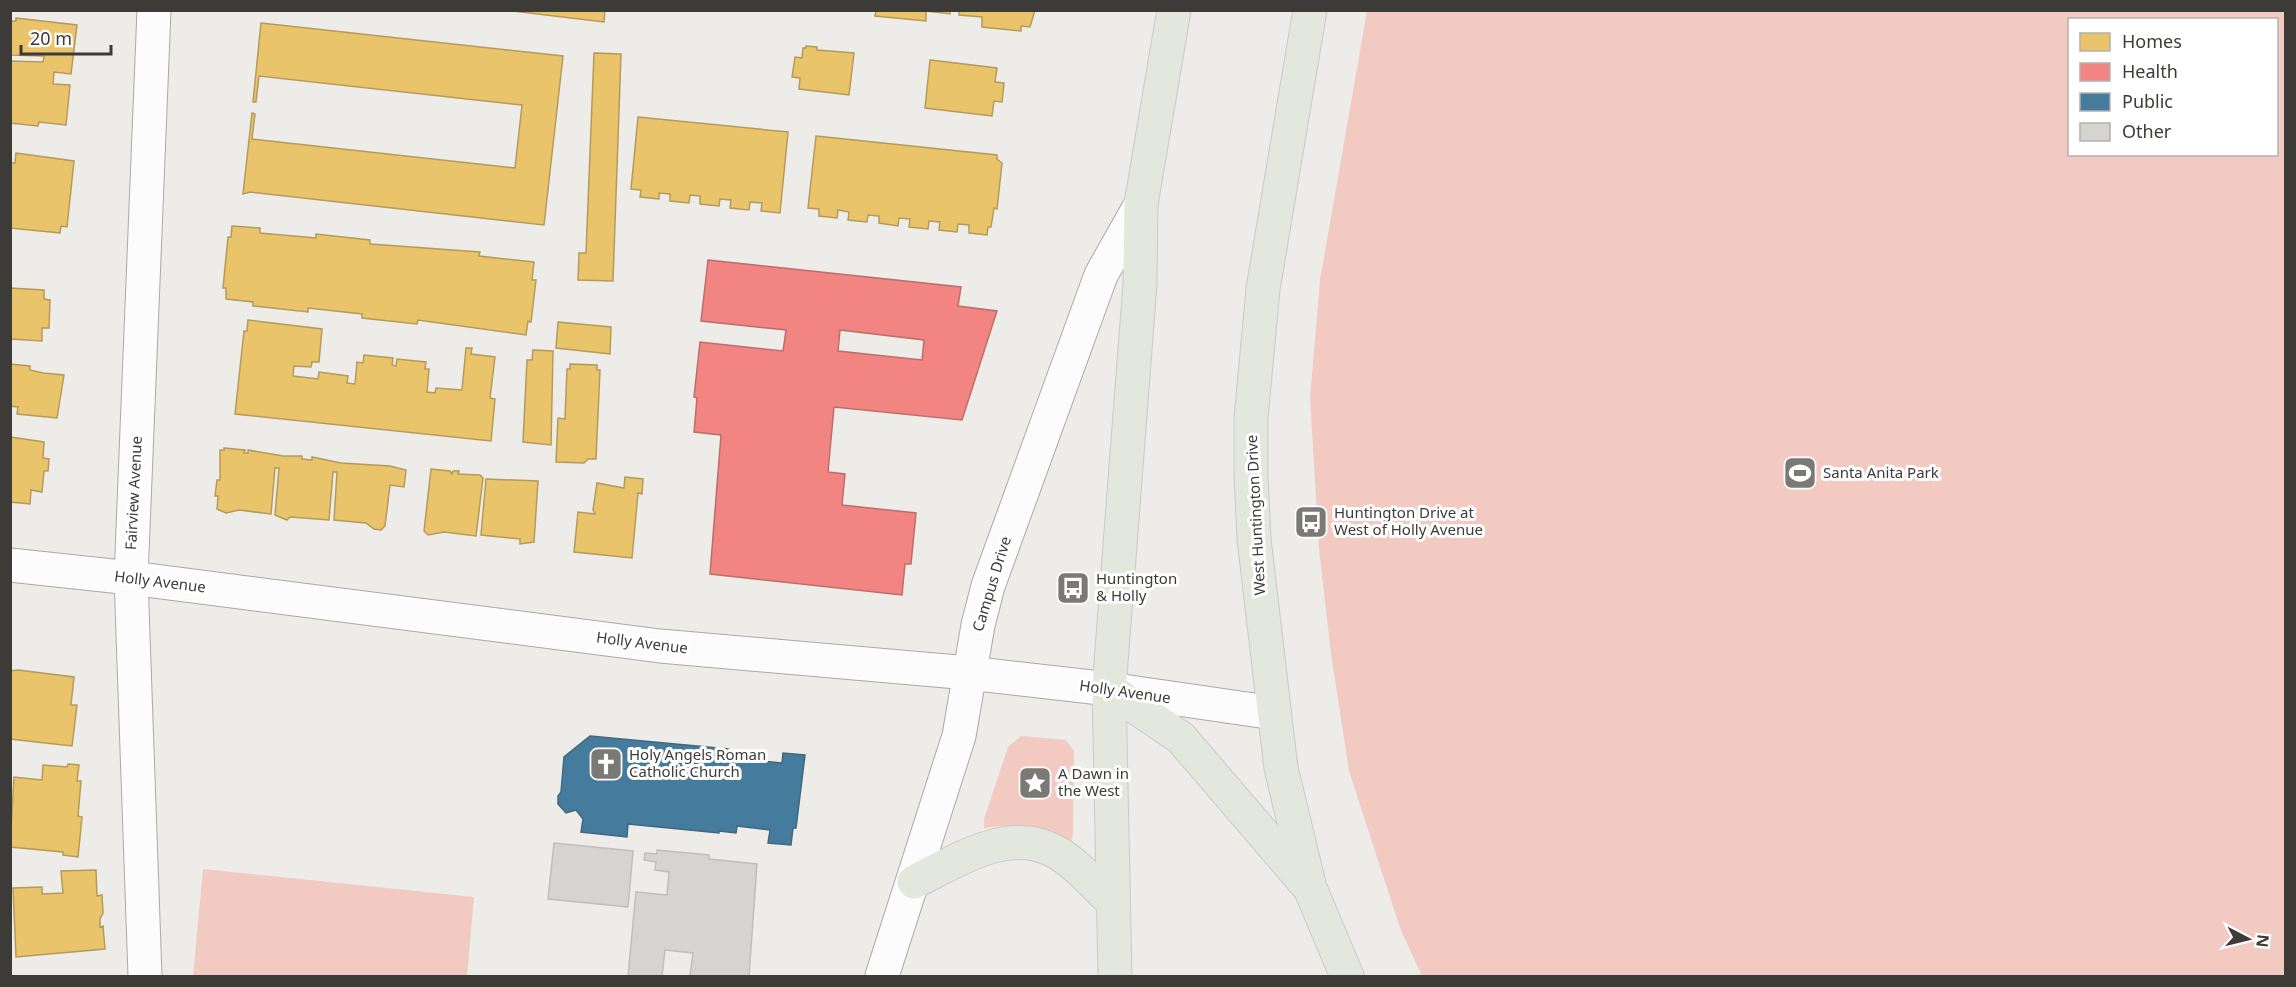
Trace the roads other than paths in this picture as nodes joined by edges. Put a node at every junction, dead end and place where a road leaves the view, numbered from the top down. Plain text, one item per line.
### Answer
1 (154, 10) edge
2 (1174, 10) edge
3 (1310, 10) edge
4 (1140, 204) junction
5 (10, 565) edge
6 (131, 578) junction
7 (969, 673) junction
8 (1109, 689) junction
9 (1274, 713) junction
10 (914, 882) junction
11 (1310, 888) junction
12 (1112, 901) junction
13 (146, 976) edge
14 (882, 976) edge
15 (1115, 976) edge
16 (1347, 976) edge

1 - 6 street, Fairview Avenue
2 - 4 main road
3 - 9 main road, West Huntington Drive
4 - 7 street, Campus Drive
4 - 8 main road
5 - 6 street, Holly Avenue
6 - 7 street, Holly Avenue
6 - 13 street, Fairview Avenue
7 - 8 street, Holly Avenue
7 - 10 street, Campus Drive
8 - 9 street, Holly Avenue
8 - 11 main road
8 - 12 main road
9 - 11 main road, West Huntington Drive
10 - 12 main road
10 - 14 street, Campus Drive
11 - 16 main road, West Huntington Drive
12 - 15 main road

